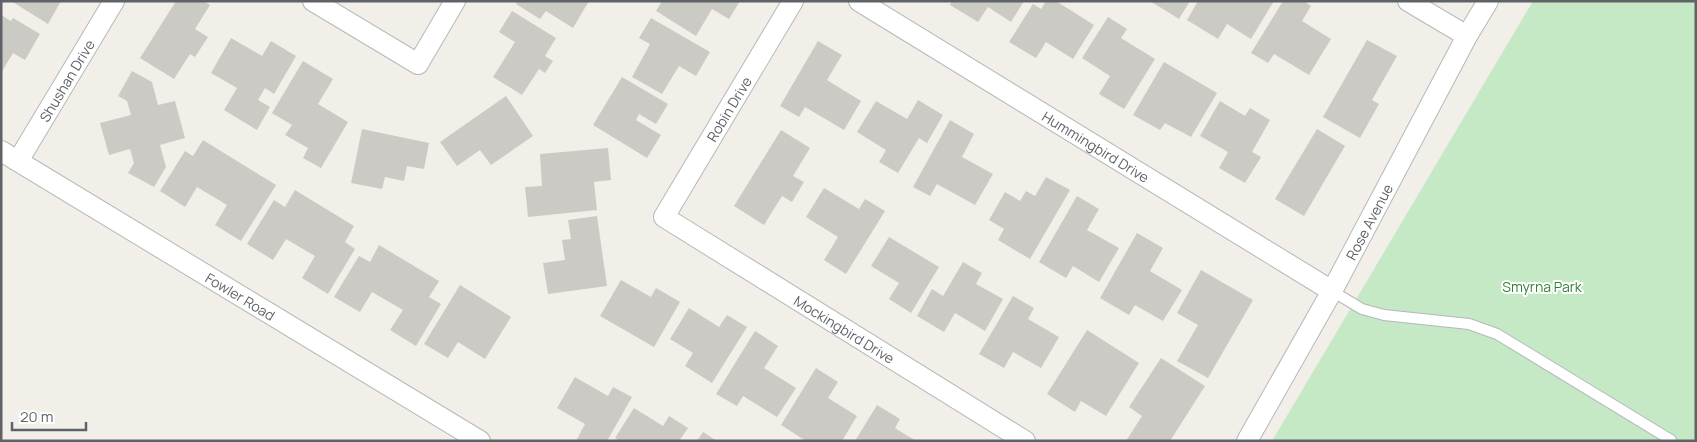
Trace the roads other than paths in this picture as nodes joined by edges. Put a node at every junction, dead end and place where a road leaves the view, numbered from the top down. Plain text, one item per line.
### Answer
1 (114, 1) edge
2 (313, 1) edge
3 (455, 1) edge
4 (793, 1) edge
5 (859, 1) edge
6 (1408, 1) edge
7 (1488, 1) edge
8 (1467, 36) junction
9 (10, 156) edge
10 (664, 217) joint
11 (1332, 292) junction
12 (1670, 440) edge
13 (480, 441) edge
14 (1024, 441) edge
15 (1246, 441) edge

1 - 9 street, Shushan Drive
2 - 3 street
4 - 10 street, Robin Drive
5 - 11 street, Hummingbird Drive
6 - 8 street
7 - 8 street, Rose Avenue
8 - 11 street, Rose Avenue
9 - 13 street, Fowler Road
10 - 14 street, Mockingbird Drive
11 - 12 lane
11 - 15 street, Rose Avenue

